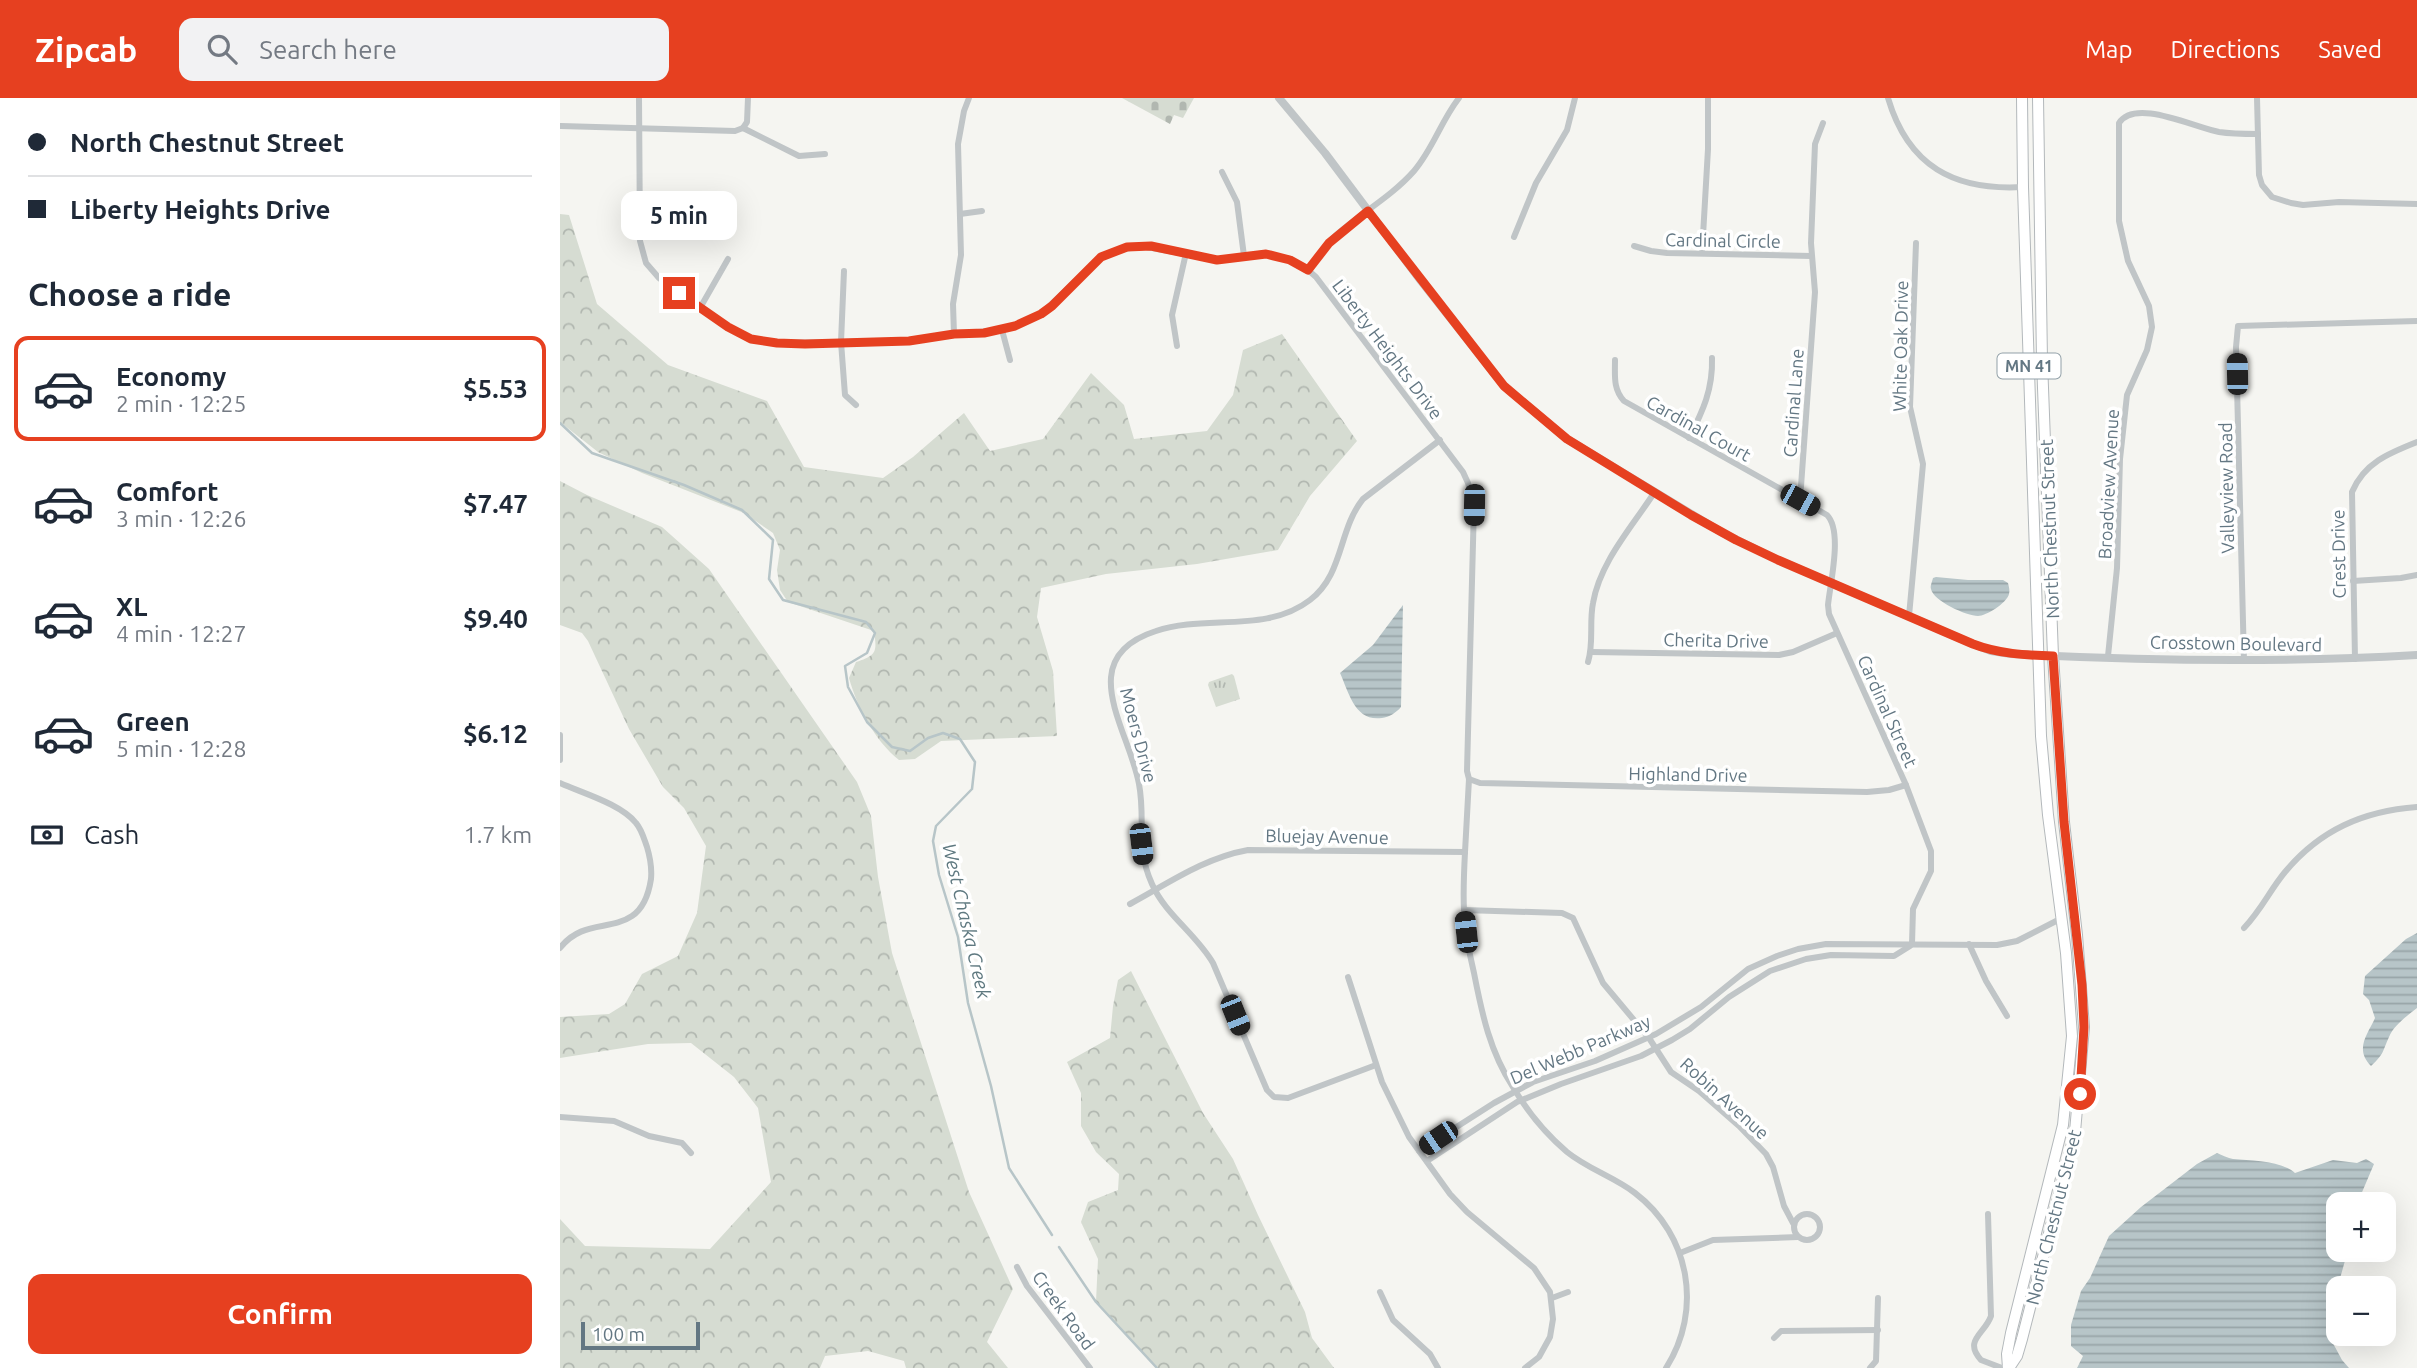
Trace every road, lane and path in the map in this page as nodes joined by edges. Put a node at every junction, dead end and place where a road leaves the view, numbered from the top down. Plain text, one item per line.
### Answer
1 (639, 98) edge
2 (748, 98) edge
3 (969, 98) edge
4 (1279, 98) edge
5 (1459, 98) edge
6 (1575, 98) edge
7 (1707, 98) edge
8 (1888, 98) edge
9 (2022, 98) edge
10 (2038, 98) edge
11 (2257, 98) edge
12 (1823, 123) dead end
13 (561, 126) edge
14 (638, 128) junction
15 (743, 128) junction
16 (2258, 134) junction
17 (825, 154) dead end
18 (1222, 172) dead end
19 (2023, 187) junction
20 (2417, 204) edge
21 (982, 211) dead end
22 (1368, 211) junction
23 (960, 214) junction
24 (1514, 237) dead end
25 (1916, 243) dead end
26 (1634, 246) dead end
27 (1186, 253) junction
28 (1702, 253) junction
29 (1244, 256) junction
30 (1811, 256) junction
31 (728, 259) dead end
32 (1308, 270) junction
33 (844, 271) dead end
34 (700, 308) junction
35 (2417, 321) edge
36 (1002, 330) junction
37 (954, 334) junction
38 (841, 342) junction
39 (1177, 346) dead end
40 (1712, 358) dead end
41 (1010, 360) dead end
42 (1615, 360) dead end
43 (856, 405) dead end
44 (1689, 438) junction
45 (1440, 440) junction
46 (2417, 442) edge
47 (1654, 493) junction
48 (1800, 500) junction
49 (2417, 575) edge
50 (2353, 581) junction
51 (1830, 583) junction
52 (1909, 616) junction
53 (1837, 633) junction
54 (1591, 652) junction
55 (2039, 655) junction
56 (2417, 655) edge
57 (2053, 656) junction
58 (2108, 656) junction
59 (2355, 659) junction
60 (2244, 661) junction
61 (1588, 663) dead end
62 (560, 735) edge
63 (560, 760) edge
64 (1469, 779) junction
65 (560, 783) edge
66 (1906, 785) junction
67 (2417, 807) edge
68 (1465, 852) junction
69 (1155, 891) junction
70 (1130, 904) dead end
71 (1464, 910) junction
72 (2062, 918) junction
73 (2244, 928) dead end
74 (1912, 944) junction
75 (1969, 944) junction
76 (560, 948) edge
77 (1349, 978) dead end
78 (2007, 1016) dead end
79 (1648, 1038) junction
80 (1655, 1049) junction
81 (1376, 1065) junction
82 (1515, 1091) junction
83 (1522, 1100) junction
84 (560, 1117) edge
85 (1419, 1151) junction
86 (691, 1153) dead end
87 (1427, 1161) junction
88 (1988, 1214) dead end
89 (1793, 1223) junction
90 (1798, 1237) junction
91 (1680, 1253) junction
92 (1017, 1267) dead end
93 (1380, 1292) dead end
94 (1568, 1292) dead end
95 (1552, 1298) junction
96 (1878, 1298) dead end
97 (1878, 1330) junction
98 (1774, 1338) dead end
99 (1090, 1368) edge
100 (1438, 1368) edge
101 (1525, 1368) edge
102 (1666, 1368) edge
103 (1870, 1368) edge
104 (2002, 1368) edge
105 (2009, 1368) edge

1 - 14 street, Liberty Heights Drive
2 - 15 street
3 - 23 street
4 - 22 street, Crosstown Boulevard
5 - 22 street
6 - 24 street
7 - 28 street
8 - 19 street
9 - 19 main road, North Chestnut Street / MN 41
10 - 57 main road, North Chestnut Street / MN 41
11 - 16 street
12 - 30 street, Cardinal Lane
13 - 14 street
14 - 15 street
14 - 34 street, Liberty Heights Drive
15 - 17 street
16 - 20 street
16 - 58 street, Broadview Avenue
18 - 29 street
19 - 55 main road, North Chestnut Street / MN 41
21 - 23 street
22 - 32 street
22 - 47 street, Crosstown Boulevard
23 - 37 street
25 - 52 street, White Oak Drive
26 - 28 street, Cardinal Circle
27 - 29 street, Liberty Heights Drive
27 - 36 street, Liberty Heights Drive
27 - 39 street
28 - 30 street, Cardinal Circle
29 - 32 street, Liberty Heights Drive
30 - 48 street, Cardinal Lane
31 - 34 street
32 - 45 street, Liberty Heights Drive
33 - 38 street
34 - 38 street, Liberty Heights Drive
35 - 60 street, Valleyview Road
36 - 37 street, Liberty Heights Drive
36 - 41 street
37 - 38 street, Liberty Heights Drive
38 - 43 street
40 - 44 street
42 - 44 street, Cardinal Court
44 - 48 street, Cardinal Court
45 - 64 street, Liberty Heights Drive
45 - 69 street, Moers Drive
46 - 50 street, Crest Drive
47 - 51 street, Crosstown Boulevard
47 - 54 street
48 - 51 street
49 - 50 street
50 - 59 street, Crest Drive
51 - 52 street, Crosstown Boulevard
51 - 53 street, Cardinal Street
52 - 55 street, Crosstown Boulevard
53 - 54 street, Cherita Drive
53 - 66 street, Cardinal Street
54 - 61 street
55 - 57 street, Crosstown Boulevard
55 - 72 main road, North Chestnut Street / MN 41
56 - 59 street, Crosstown Boulevard
57 - 58 street, Crosstown Boulevard
57 - 105 main road, North Chestnut Street / MN 41
58 - 60 street, Crosstown Boulevard
59 - 60 street, Crosstown Boulevard
62 - 63 street
64 - 66 street, Highland Drive
64 - 68 street
65 - 76 street
66 - 74 street, Cardinal Street
67 - 73 street
68 - 69 street, Bluejay Avenue
68 - 71 street
69 - 70 street, Bluejay Avenue
69 - 81 street, Moers Drive
71 - 79 street, Robin Avenue
71 - 82 street
72 - 75 street, Del Webb Parkway
72 - 105 main road, North Chestnut Street / MN 41
74 - 75 street, Del Webb Parkway
74 - 79 street, Del Webb Parkway
74 - 80 street, Del Webb Parkway
75 - 78 street
77 - 81 street
79 - 80 street, Robin Avenue
79 - 82 street, Del Webb Parkway
80 - 83 street, Del Webb Parkway
80 - 89 street, Robin Avenue
81 - 85 street
82 - 83 street
82 - 85 street, Del Webb Parkway
83 - 87 street, Del Webb Parkway
83 - 91 street
84 - 86 street
85 - 87 street
87 - 95 street
88 - 104 street
89 - 90 street
89 - 90 street
90 - 91 street
91 - 102 street
92 - 99 street, Creek Road
93 - 100 street
94 - 95 street
95 - 101 street
96 - 97 street
97 - 98 street
97 - 103 street

